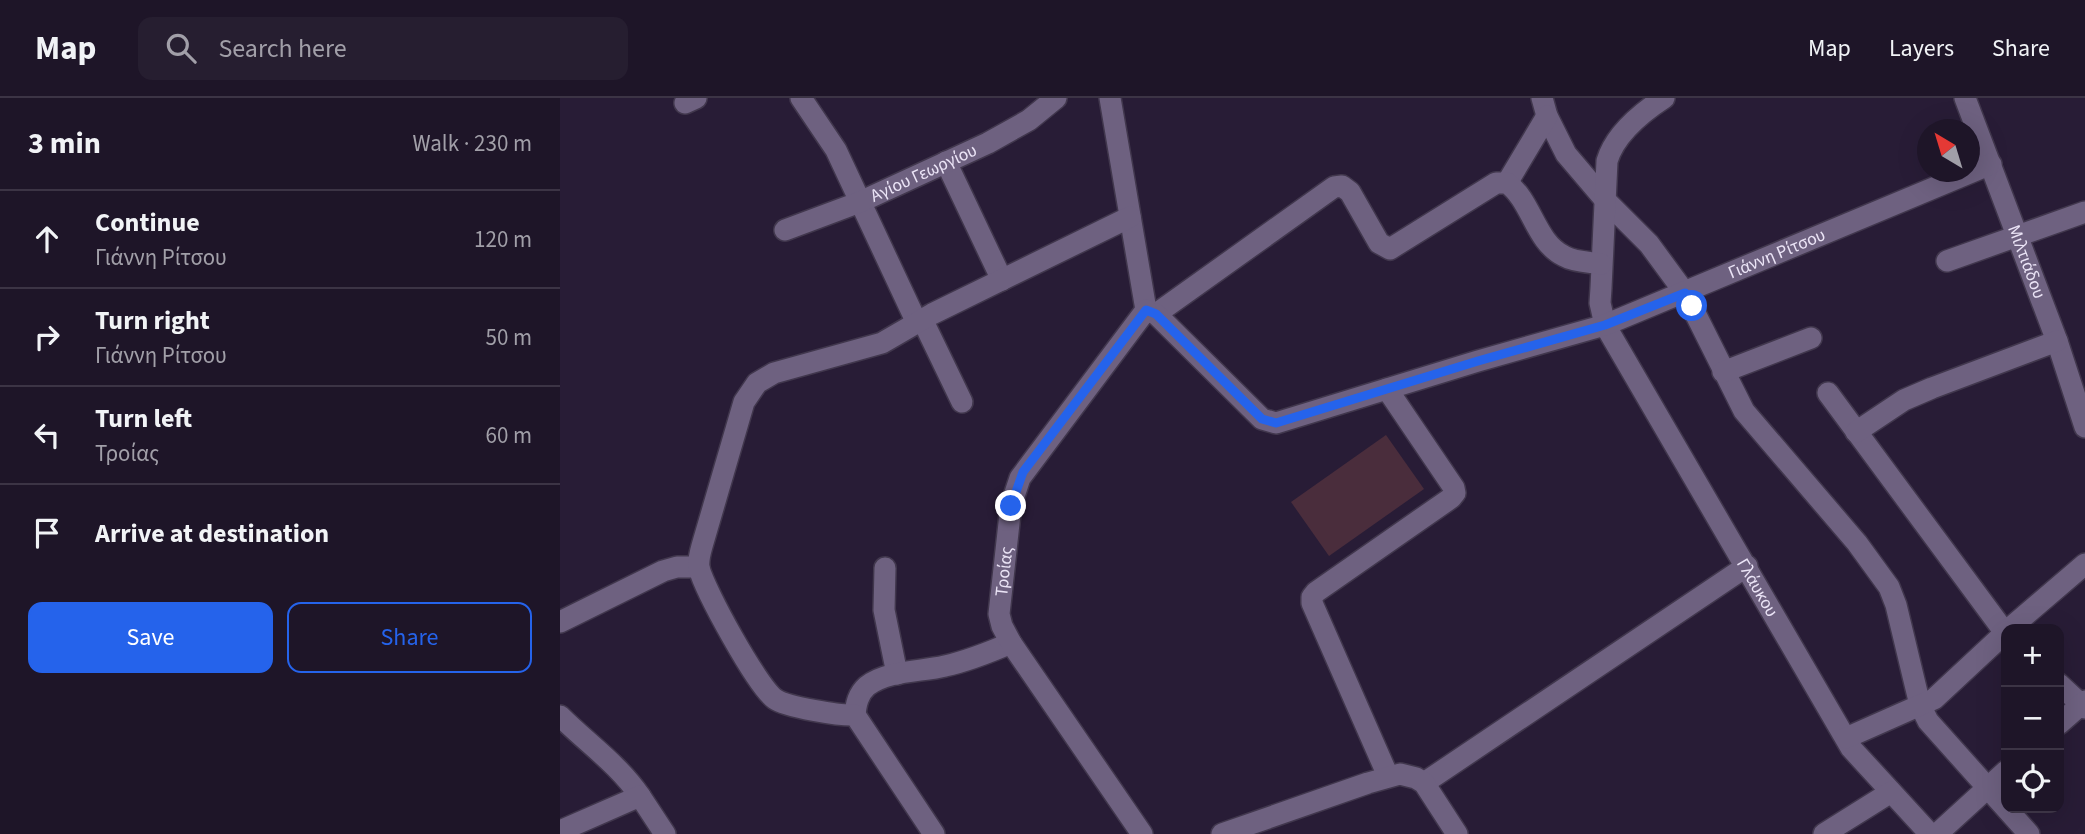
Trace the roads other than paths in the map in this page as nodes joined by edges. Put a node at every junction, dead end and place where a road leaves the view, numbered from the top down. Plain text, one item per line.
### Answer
1 (801, 98) edge
2 (1056, 98) edge
3 (1110, 98) edge
4 (1664, 98) edge
5 (1965, 98) edge
6 (1544, 107) edge
7 (946, 162) junction
8 (1991, 164) junction
9 (1507, 183) junction
10 (1606, 201) junction
11 (860, 202) junction
12 (2085, 212) edge
13 (1130, 218) junction
14 (785, 230) dead end
15 (2018, 236) junction
16 (1947, 261) dead end
17 (1601, 264) junction
18 (1002, 280) junction
19 (1685, 293) junction
20 (1151, 312) junction
21 (920, 321) junction
22 (1605, 325) junction
23 (1811, 338) dead end
24 (2057, 341) junction
25 (1723, 372) junction
26 (1387, 389) junction
27 (2080, 392) edge
28 (1828, 393) dead end
29 (962, 402) dead end
30 (2085, 427) edge
31 (1856, 432) junction
32 (2085, 564) edge
33 (1747, 566) junction
34 (699, 567) junction
35 (885, 568) dead end
36 (560, 622) edge
37 (2001, 624) edge
38 (2016, 624) edge
39 (2001, 638) edge
40 (1011, 643) junction
41 (897, 674) junction
42 (2063, 687) edge
43 (2084, 704) edge
44 (1920, 705) junction
45 (855, 715) junction
46 (560, 716) edge
47 (2064, 720) edge
48 (1846, 738) junction
49 (2001, 775) edge
50 (1388, 776) junction
51 (1424, 783) junction
52 (1987, 788) junction
53 (1891, 792) junction
54 (640, 796) junction
55 (560, 831) edge
56 (665, 834) edge
57 (934, 834) edge
58 (1142, 834) edge
59 (1222, 834) edge
60 (1457, 834) edge
61 (1824, 834) edge
62 (1930, 834) edge
63 (1937, 834) edge
64 (2029, 834) edge

1 - 11 street
2 - 7 street, Αγίου Γεωργίου
3 - 13 street
4 - 10 street
5 - 8 street, Μιλτιάδου
6 - 9 street
6 - 10 street
7 - 11 street, Αγίου Γεωργίου
7 - 18 street
8 - 15 street, Μιλτιάδου
8 - 19 street, Γιάννη Ρίτσου
9 - 17 street
9 - 20 street, Τροίας
10 - 17 street
10 - 19 street
11 - 14 street, Αγίου Γεωργίου
11 - 21 street
12 - 15 street
13 - 18 street
13 - 20 street
15 - 16 street
15 - 24 street, Μιλτιάδου
17 - 22 street
18 - 21 street
19 - 22 street, Γιάννη Ρίτσου
19 - 25 street
20 - 26 street, Γιάννη Ρίτσου
20 - 40 street, Τροίας
21 - 29 street
21 - 34 street
22 - 26 street, Γιάννη Ρίτσου
22 - 33 street, Γλάυκου
23 - 25 street
24 - 27 street, Μιλτιάδου
24 - 31 street
25 - 44 street
26 - 50 street
27 - 30 street, Μιλτιάδου
28 - 31 street
31 - 37 street
32 - 38 street
33 - 48 street, Γλάυκου
33 - 51 street
34 - 36 street
34 - 45 street
35 - 41 street
39 - 44 street
40 - 41 street
40 - 58 street, Τροίας
41 - 45 street
42 - 43 street
43 - 47 street
44 - 48 street
44 - 52 street
45 - 57 street
46 - 54 street
48 - 53 street, Γλάυκου
49 - 52 street
50 - 51 street
50 - 59 street
51 - 60 street
52 - 63 street
52 - 64 street
53 - 61 street
53 - 62 street, Γλάυκου
54 - 55 street
54 - 56 street

